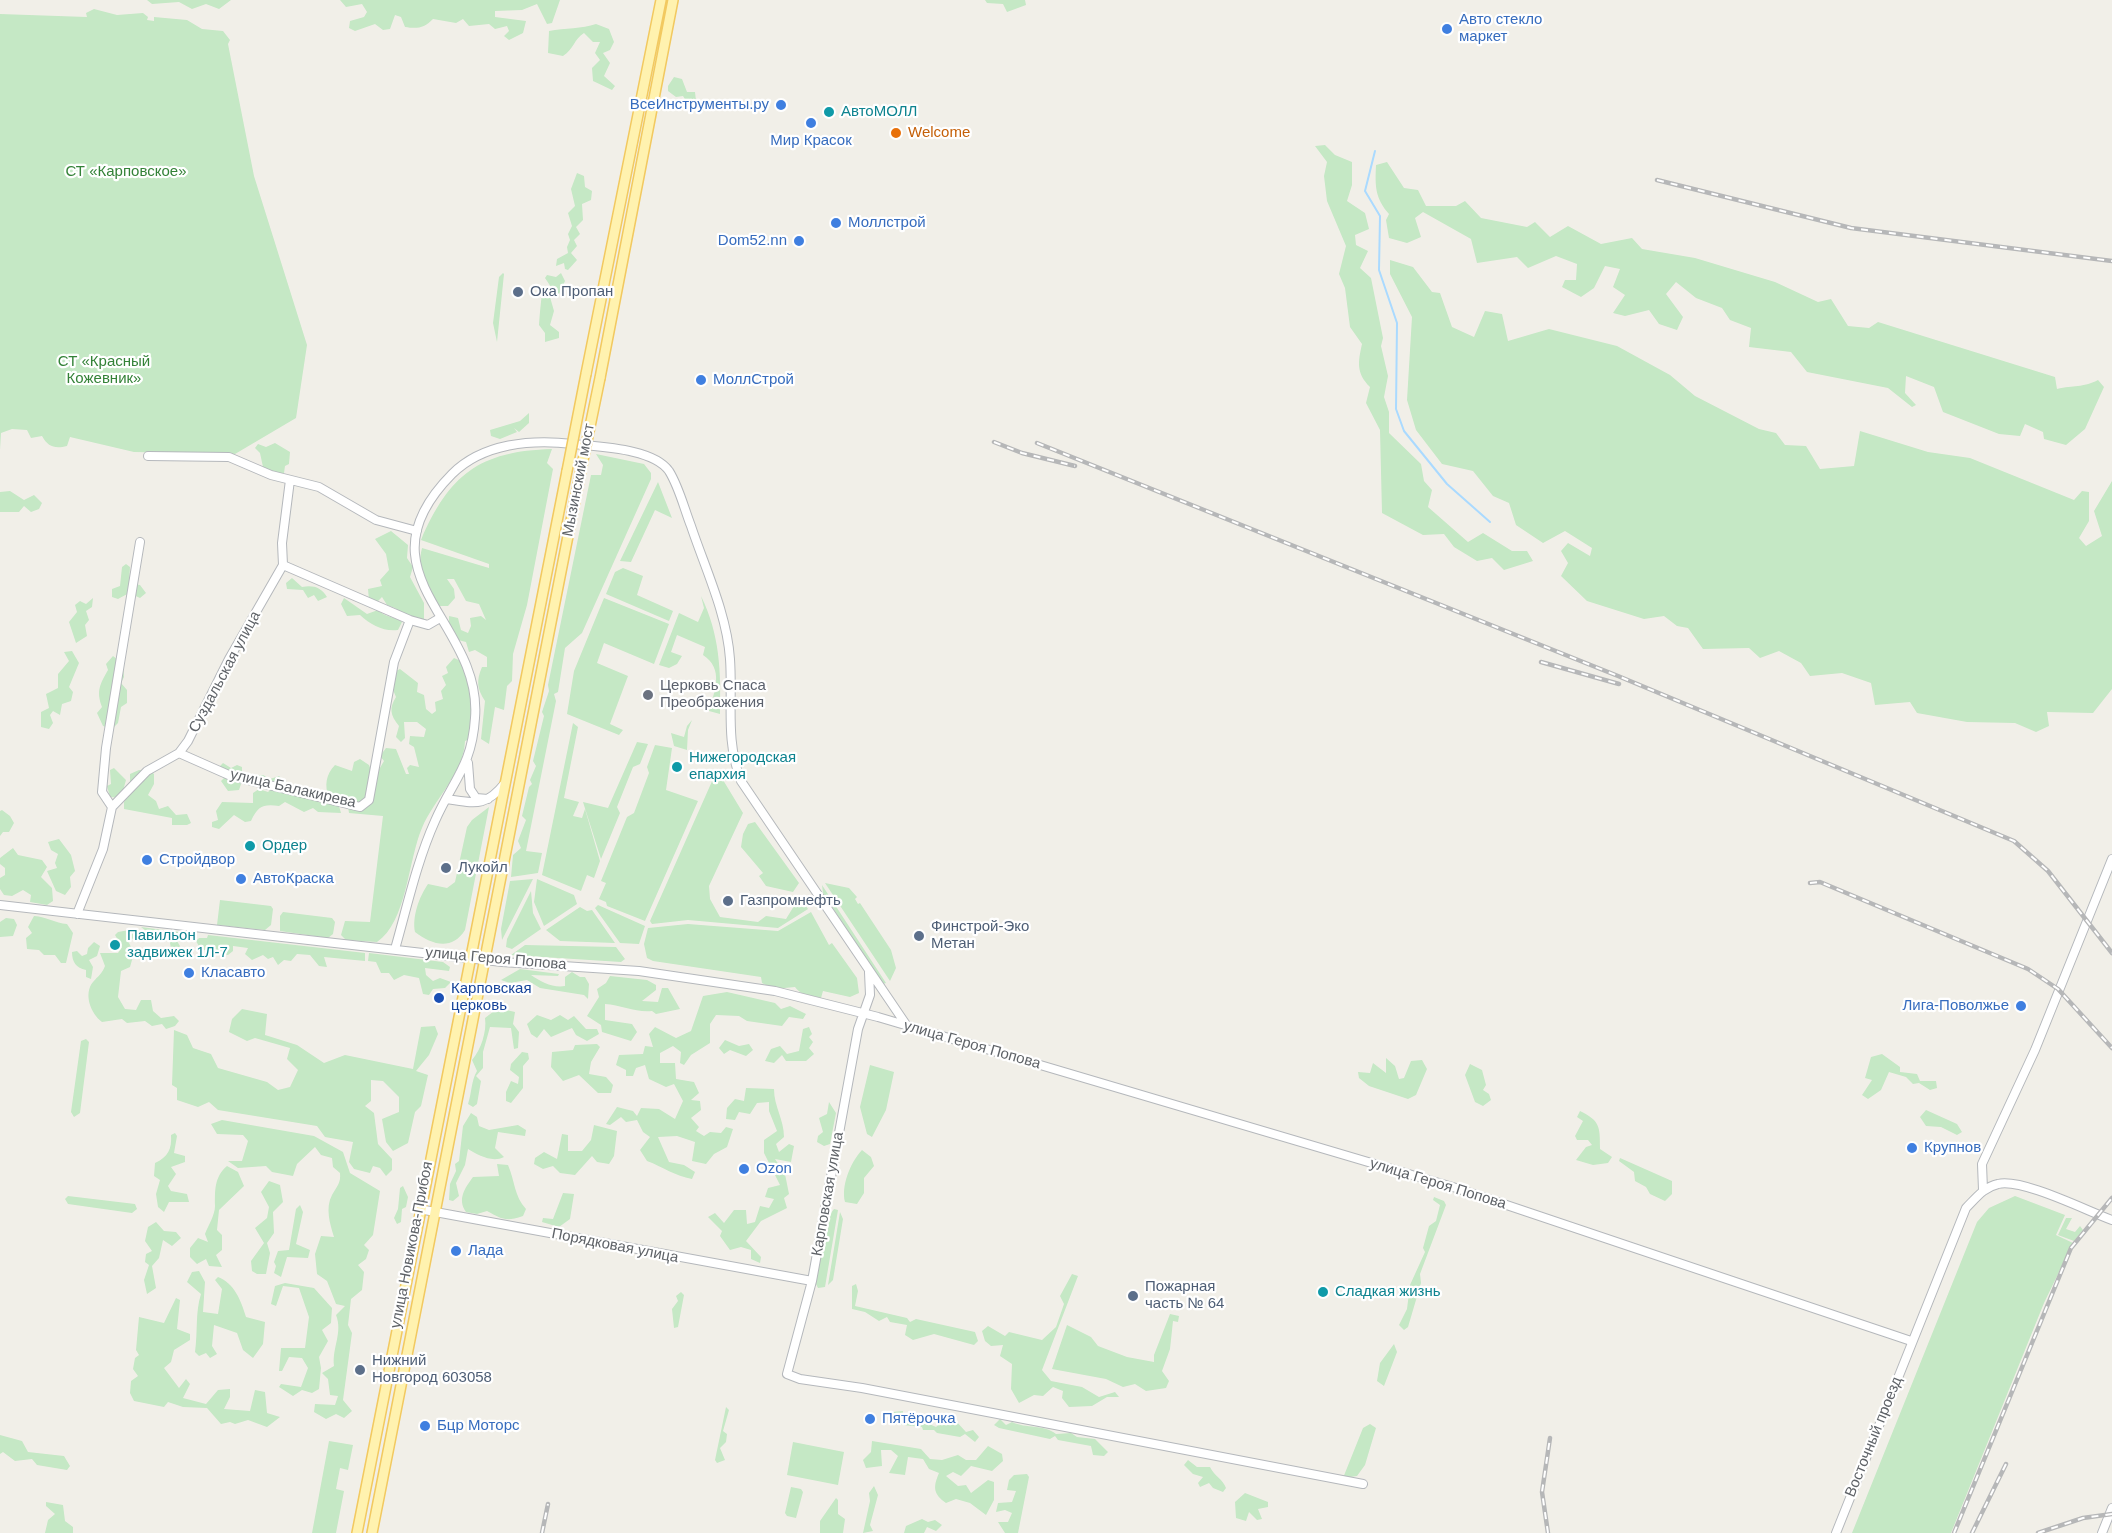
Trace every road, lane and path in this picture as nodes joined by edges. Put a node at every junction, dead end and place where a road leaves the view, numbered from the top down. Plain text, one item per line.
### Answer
1 (661, 0) edge
2 (673, 0) edge
3 (148, 456) dead end
4 (290, 480) junction
5 (417, 531) junction
6 (140, 542) dead end
7 (283, 565) junction
8 (440, 618) junction
9 (410, 620) junction
10 (179, 753) junction
11 (468, 762) junction
12 (506, 782) junction
13 (446, 799) junction
14 (488, 799) junction
15 (112, 807) junction
16 (2112, 859) edge
17 (0, 905) edge
18 (77, 914) junction
19 (395, 949) junction
20 (470, 958) junction
21 (485, 960) junction
22 (868, 970) junction
23 (864, 1014) junction
24 (908, 1026) junction
25 (1983, 1190) junction
26 (419, 1209) junction
27 (435, 1213) junction
28 (2112, 1220) edge
29 (812, 1281) junction
30 (1911, 1341) junction
31 (1363, 1484) dead end
32 (2112, 1508) edge
33 (2109, 1525) edge
34 (357, 1533) edge
35 (372, 1533) edge
36 (1836, 1533) edge
37 (2102, 1533) edge

1 - 12 main road, Мызинский мост, bridge
2 - 21 main road, Мызинский мост, bridge
3 - 4 street
4 - 5 street
4 - 7 street
5 - 8 street
5 - 22 street
6 - 15 street
7 - 9 street
7 - 10 street, Суздальская улица
8 - 9 street
8 - 11 street
9 - 10 street, улица Балакирева
10 - 15 street, Суздальская улица
11 - 13 street
11 - 14 street
12 - 14 street
12 - 20 main road, Мызинский мост
13 - 14 street
13 - 19 street
15 - 18 street
16 - 25 street
17 - 18 street, улица Героя Попова
18 - 19 street, улица Героя Попова
19 - 20 street, улица Героя Попова
20 - 21 street, улица Героя Попова
20 - 26 main road, улица Новикова-Прибоя
21 - 23 street, улица Героя Попова
21 - 27 main road, улица Новикова-Прибоя
22 - 23 street, Карповская улица
22 - 24 street
23 - 24 street, улица Героя Попова
23 - 29 street, Карповская улица
24 - 30 street, улица Героя Попова
25 - 28 street
25 - 30 street, Восточный проезд
26 - 27 street, Порядковая улица
26 - 34 main road, улица Новикова-Прибоя
27 - 29 street, Порядковая улица
27 - 35 main road, улица Новикова-Прибоя
29 - 31 street, Карповская улица
30 - 36 street, Восточный проезд
32 - 33 street
33 - 37 street

